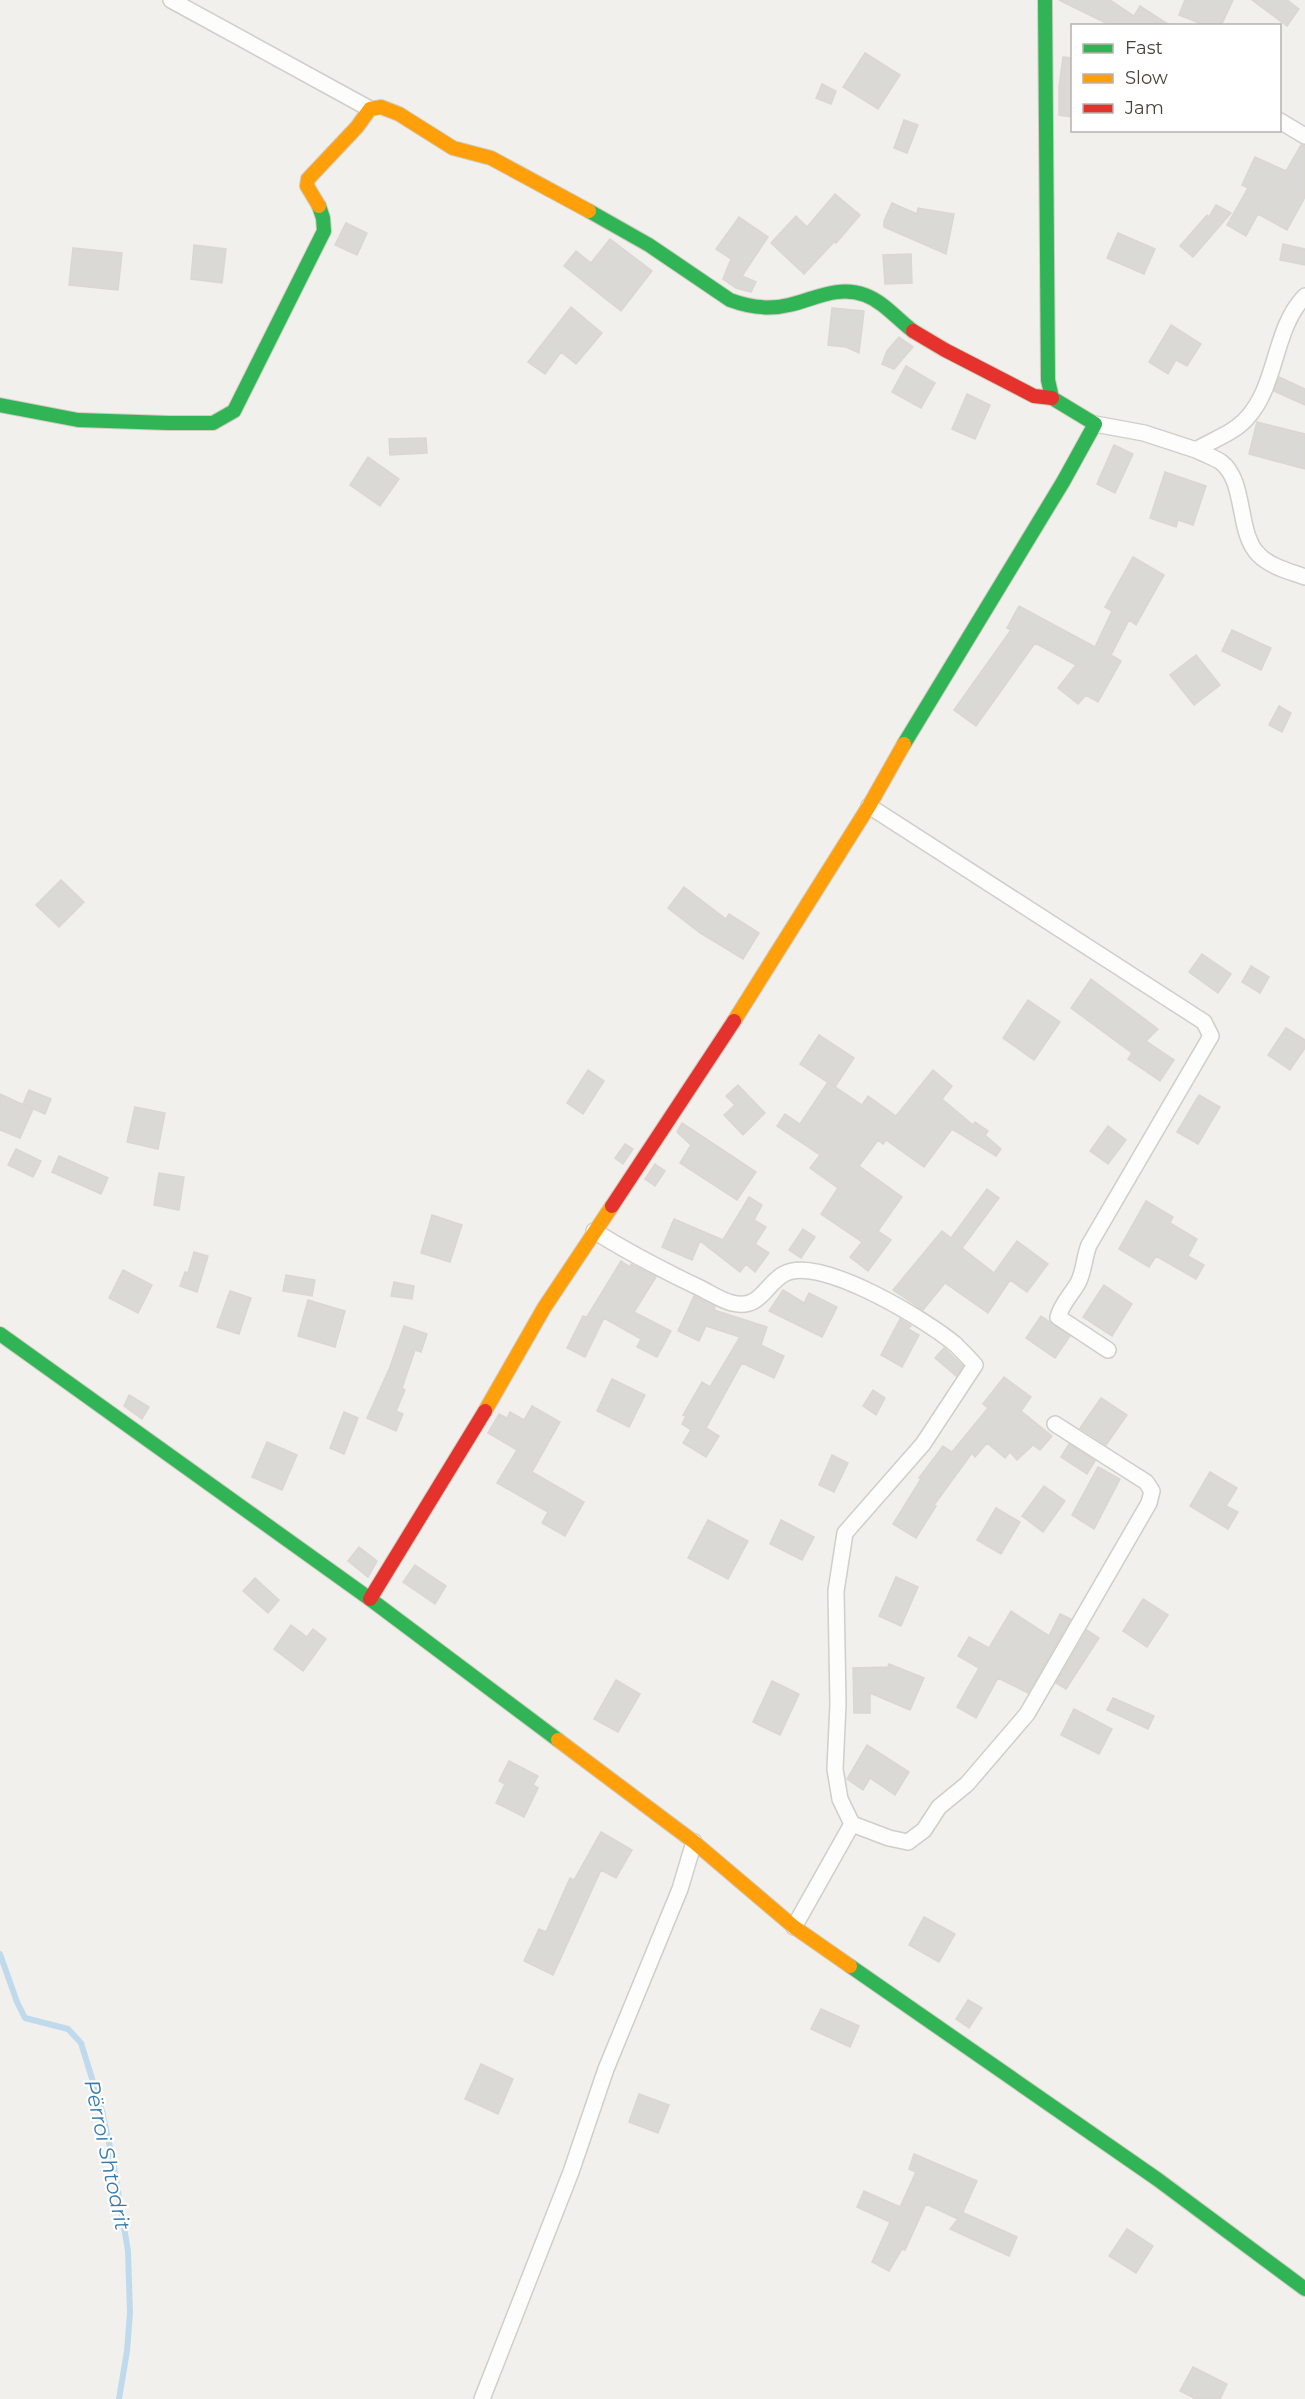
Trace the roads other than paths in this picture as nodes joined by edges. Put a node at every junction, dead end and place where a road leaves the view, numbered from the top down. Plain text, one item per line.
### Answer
1 (171, 0) edge
2 (1045, 0) edge
3 (370, 109) junction
4 (1281, 122) edge
5 (1305, 136) edge
6 (1305, 296) edge
7 (1052, 398) junction
8 (0, 405) edge
9 (1095, 424) junction
10 (1196, 450) junction
11 (1305, 577) edge
12 (869, 806) junction
13 (594, 1231) junction
14 (0, 1335) edge
15 (1108, 1350) dead end
16 (1055, 1424) dead end
17 (370, 1599) junction
18 (852, 1824) junction
19 (694, 1842) junction
20 (794, 1927) junction
21 (1305, 2289) edge
22 (482, 2399) edge

1 - 3 street
2 - 7 street
3 - 7 street
3 - 8 street
4 - 5 street
6 - 10 street
7 - 9 street
9 - 10 street
9 - 12 street
10 - 11 street
12 - 13 street
12 - 15 street
13 - 17 street
13 - 18 street
14 - 17 street
16 - 18 street
17 - 19 street
18 - 20 street
19 - 20 street
19 - 22 street
20 - 21 street

